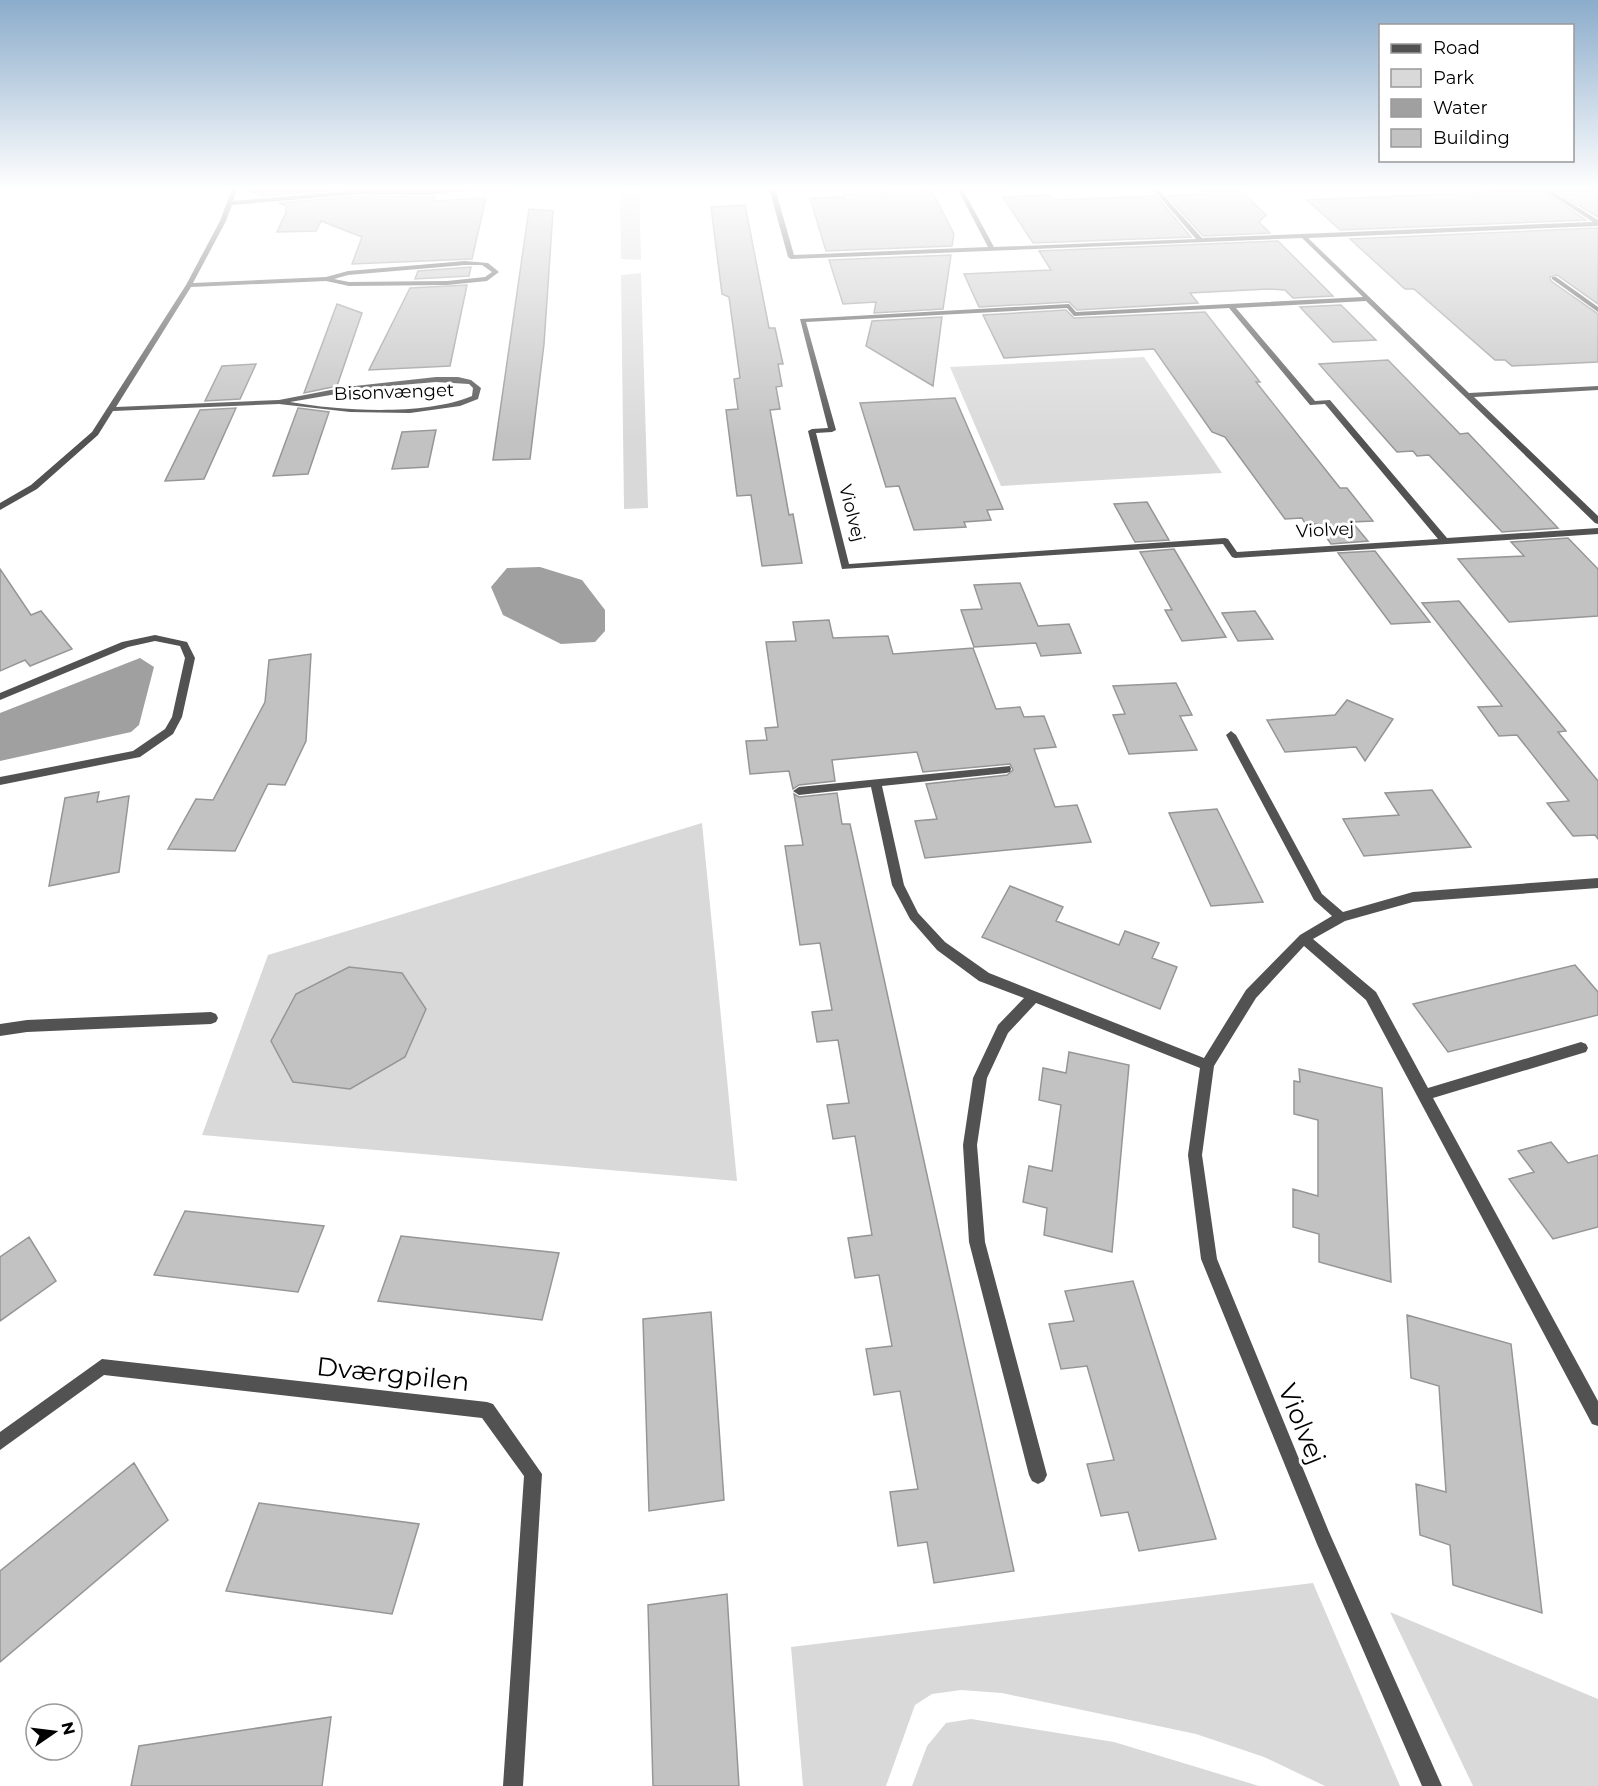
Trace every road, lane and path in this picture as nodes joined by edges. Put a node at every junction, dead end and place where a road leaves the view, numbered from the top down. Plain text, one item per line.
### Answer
1 (196, 271) edge
2 (367, 271) edge
3 (496, 271) edge
4 (1339, 271) edge
5 (1554, 278) dead end
6 (326, 279) junction
7 (189, 285) junction
8 (1367, 299) junction
9 (1231, 306) junction
10 (1598, 310) edge
11 (1598, 387) edge
12 (1467, 395) junction
13 (279, 402) junction
14 (113, 409) junction
15 (0, 507) edge
16 (1598, 521) edge
17 (1598, 531) edge
18 (1445, 542) junction
19 (0, 697) edge
20 (1231, 735) dead end
21 (1006, 769) dead end
22 (0, 780) edge
23 (876, 784) junction
24 (799, 791) dead end
25 (1598, 883) edge
26 (1341, 917) junction
27 (1304, 938) junction
28 (1033, 997) junction
29 (210, 1018) dead end
30 (0, 1030) edge
31 (1581, 1048) dead end
32 (1207, 1065) junction
33 (1424, 1095) junction
34 (1598, 1418) edge
35 (0, 1442) edge
36 (1038, 1475) dead end
37 (513, 1786) edge
38 (1432, 1786) edge

1 - 7 street
2 - 6 street
3 - 6 street
4 - 8 street
5 - 10 street
6 - 7 street
7 - 14 street
8 - 9 street, Violvej
8 - 12 street
9 - 18 street
9 - 18 street, Violvej
11 - 12 street
12 - 16 street
13 - 13 street, Bisonvænget
13 - 14 street, Bisonvænget
14 - 15 street
17 - 18 street, Violvej
19 - 22 street
20 - 26 street
21 - 23 street
23 - 24 street
23 - 28 street
25 - 26 street, Violvej
26 - 27 street, Violvej
27 - 32 street, Violvej
27 - 33 street
28 - 32 street
28 - 36 street
29 - 30 street
31 - 33 street
32 - 38 street, Violvej
33 - 34 street
35 - 37 street, Dværgpilen

